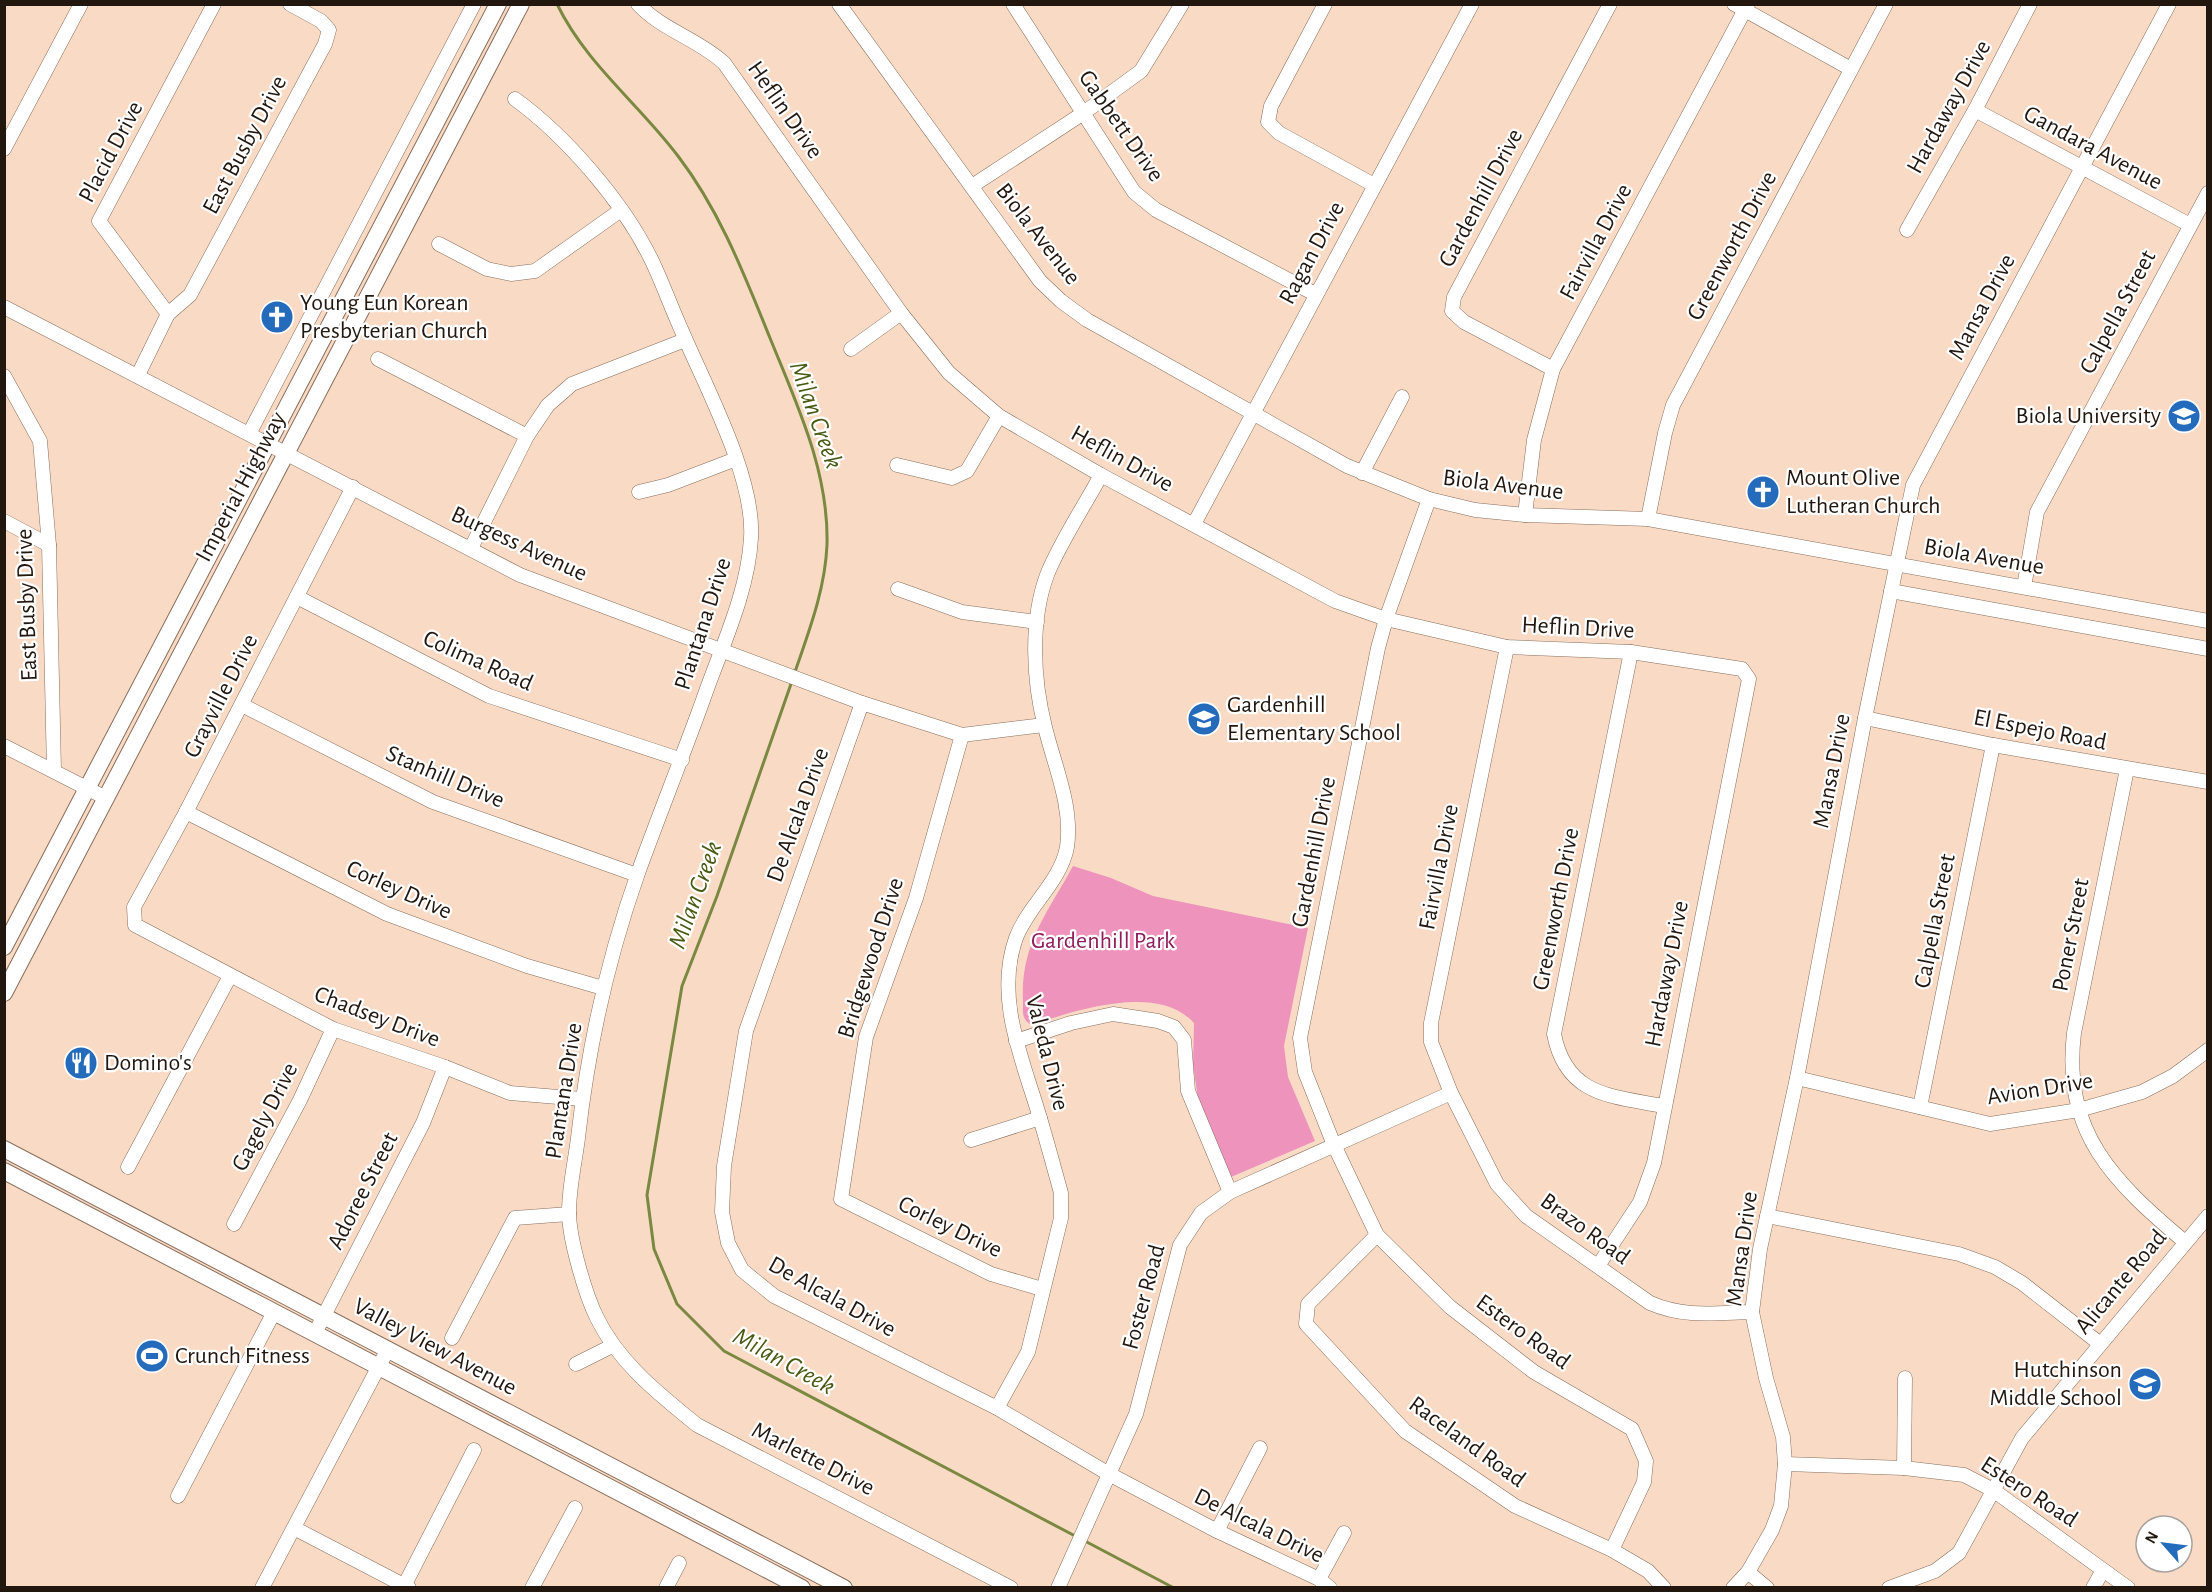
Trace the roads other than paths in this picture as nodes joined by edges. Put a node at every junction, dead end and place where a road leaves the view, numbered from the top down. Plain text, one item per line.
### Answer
1 (81, 4) edge
2 (214, 4) edge
3 (290, 4) edge
4 (474, 4) edge
5 (498, 4) edge
6 (521, 4) edge
7 (638, 4) edge
8 (839, 4) edge
9 (1013, 4) edge
10 (1182, 4) edge
11 (1325, 4) edge
12 (1472, 4) edge
13 (1610, 4) edge
14 (1886, 4) edge
15 (2030, 4) edge
16 (2169, 4) edge
17 (1742, 6) edge
18 (1851, 69) junction
19 (515, 99) dead end
20 (1975, 110) junction
21 (1082, 114) junction
22 (4, 149) edge
23 (2082, 168) junction
24 (1374, 185) junction
25 (972, 186) junction
26 (2208, 193) edge
27 (621, 210) junction
28 (2190, 225) junction
29 (1906, 230) dead end
30 (439, 244) dead end
31 (1315, 294) junction
32 (4, 307) edge
33 (901, 313) junction
34 (168, 314) junction
35 (685, 340) junction
36 (851, 349) dead end
37 (378, 360) dead end
38 (1553, 369) junction
39 (138, 375) junction
40 (4, 376) edge
41 (1402, 398) dead end
42 (1253, 413) junction
43 (999, 416) junction
44 (250, 432) junction
45 (527, 436) junction
46 (269, 442) junction
47 (287, 452) junction
48 (736, 459) junction
49 (897, 465) dead end
50 (1362, 473) junction
51 (1101, 475) junction
52 (353, 488) junction
53 (639, 492) dead end
54 (1429, 499) junction
55 (1525, 515) junction
56 (1648, 519) junction
57 (4, 521) edge
58 (1194, 524) junction
59 (49, 545) junction
60 (471, 549) junction
61 (1896, 564) junction
62 (2024, 586) junction
63 (898, 589) dead end
64 (1891, 591) junction
65 (297, 597) junction
66 (1386, 619) junction
67 (2208, 621) edge
68 (1037, 622) junction
69 (1507, 647) junction
70 (721, 649) junction
71 (2208, 649) edge
72 (1631, 652) junction
73 (1749, 679) joint
74 (862, 703) junction
75 (242, 705) junction
76 (1865, 718) junction
77 (1044, 725) junction
78 (962, 735) junction
79 (1993, 745) junction
80 (4, 746) edge
81 (682, 760) junction
82 (2127, 769) junction
83 (54, 771) junction
84 (2208, 782) edge
85 (88, 788) junction
86 (106, 798) junction
87 (186, 812) junction
88 (637, 874) junction
89 (135, 926) joint
90 (4, 947) edge
91 (230, 976) junction
92 (603, 988) junction
93 (4, 993) edge
94 (333, 1029) junction
95 (1016, 1041) junction
96 (2208, 1050) edge
97 (445, 1066) junction
98 (1797, 1078) junction
99 (1451, 1093) junction
100 (582, 1098) junction
101 (1664, 1106) junction
102 (1920, 1107) junction
103 (2079, 1110) junction
104 (1040, 1118) junction
105 (971, 1140) dead end
106 (1334, 1145) junction
107 (4, 1149) edge
108 (128, 1167) dead end
109 (4, 1171) edge
110 (1230, 1192) junction
111 (841, 1199) joint
112 (569, 1214) junction
113 (1767, 1216) junction
114 (2208, 1216) edge
115 (234, 1224) dead end
116 (1377, 1235) junction
117 (2185, 1242) junction
118 (1598, 1266) junction
119 (1042, 1289) junction
120 (274, 1312) junction
121 (1752, 1312) junction
122 (324, 1316) junction
123 (315, 1333) junction
124 (452, 1338) dead end
125 (2099, 1343) junction
126 (612, 1346) junction
127 (388, 1349) junction
128 (576, 1364) dead end
129 (379, 1367) junction
130 (1905, 1378) dead end
131 (997, 1408) junction
132 (1260, 1448) dead end
133 (474, 1450) dead end
134 (1785, 1464) junction
135 (1904, 1468) junction
136 (1109, 1474) junction
137 (1993, 1490) junction
138 (178, 1496) dead end
139 (575, 1508) dead end
140 (294, 1528) junction
141 (1217, 1531) junction
142 (1344, 1533) dead end
143 (1612, 1550) junction
144 (679, 1563) dead end
145 (2103, 1569) junction
146 (1748, 1572) junction
147 (1325, 1583) edge
148 (262, 1587) edge
149 (405, 1587) edge
150 (532, 1587) edge
151 (666, 1587) edge
152 (802, 1587) edge
153 (844, 1587) edge
154 (1011, 1587) edge
155 (1058, 1587) edge
156 (1664, 1587) edge
157 (1733, 1587) edge
158 (1767, 1587) edge
159 (1889, 1587) edge
160 (2093, 1587) edge
161 (2128, 1587) edge

1 - 22 street
2 - 34 street, Placid Drive
3 - 34 street, East Busby Drive
4 - 44 street, Imperial Highway
5 - 46 main road, Imperial Highway
6 - 47 main road, Imperial Highway
7 - 33 street, Heflin Drive
8 - 25 street, Biola Avenue
9 - 21 street, Gabbett Drive
10 - 21 street
11 - 24 street
12 - 24 street, Ragan Drive
13 - 38 street, Gardenhill Drive
14 - 18 street, Greenworth Drive
15 - 20 street, Hardaway Drive
16 - 23 street, Mansa Drive
17 - 18 street
17 - 38 street, Fairvilla Drive
18 - 56 street, Greenworth Drive
19 - 27 street, Plantana Drive
20 - 23 street, Gandara Avenue
20 - 29 street, Hardaway Drive
21 - 25 street
21 - 31 street, Gabbett Drive
23 - 28 street, Gandara Avenue
23 - 61 street, Mansa Drive
24 - 31 street, Ragan Drive
25 - 42 street, Biola Avenue
26 - 28 street, Calpella Street
27 - 30 street
27 - 35 street, Plantana Drive
28 - 62 street, Calpella Street
31 - 42 street, Ragan Drive
32 - 39 street, Burgess Avenue
33 - 36 street
33 - 43 street, Heflin Drive
34 - 39 street
35 - 45 street
35 - 48 street, Plantana Drive
37 - 45 street
38 - 55 street, Fairvilla Drive
39 - 44 street, Burgess Avenue
40 - 59 street, East Busby Drive
41 - 50 street
42 - 50 street, Biola Avenue
42 - 58 street, Ragan Drive
43 - 49 street
43 - 51 street, Heflin Drive
44 - 46 street, Burgess Avenue
45 - 60 street
46 - 47 street, Burgess Avenue
46 - 85 main road, Imperial Highway
47 - 52 street, Burgess Avenue
47 - 86 main road, Imperial Highway
48 - 53 street
48 - 70 street, Plantana Drive
50 - 54 street, Biola Avenue
51 - 58 street, Heflin Drive
51 - 68 street, Valeda Drive
52 - 60 street, Burgess Avenue
52 - 65 street, Grayville Drive
54 - 55 street, Biola Avenue
54 - 66 street, Gardenhill Drive
55 - 56 street, Biola Avenue
56 - 61 street, Biola Avenue
57 - 59 street
58 - 66 street, Heflin Drive
59 - 83 street, East Busby Drive
60 - 70 street, Burgess Avenue
61 - 62 street, Biola Avenue
61 - 64 street, Mansa Drive
62 - 67 street, Biola Avenue
63 - 68 street
64 - 71 street, Biola Avenue
64 - 76 street, Mansa Drive
65 - 75 street, Grayville Drive
65 - 81 street, Colima Road
66 - 69 street, Heflin Drive
66 - 106 street, Gardenhill Drive
68 - 77 street, Valeda Drive
69 - 72 street, Heflin Drive
69 - 99 street, Fairvilla Drive
70 - 74 street, Burgess Avenue
70 - 81 street, Plantana Drive
72 - 73 street, Heflin Drive
72 - 101 street, Greenworth Drive
73 - 101 street, Hardaway Drive
74 - 78 street, Burgess Avenue
74 - 131 street, De Alcala Drive
75 - 87 street, Grayville Drive
75 - 88 street, Stanhill Drive
76 - 79 street, El Espejo Road
76 - 98 street, Mansa Drive
77 - 78 street, Burgess Avenue
77 - 95 street, Valeda Drive
78 - 111 street, Bridgewood Drive
79 - 82 street, El Espejo Road
79 - 102 street, Calpella Street
80 - 83 street
81 - 88 street, Plantana Drive
82 - 84 street, El Espejo Road
82 - 103 street, Poner Street
83 - 85 street
85 - 86 street
85 - 90 main road, Imperial Highway
86 - 93 main road, Imperial Highway
87 - 89 street, Grayville Drive
87 - 92 street, Corley Drive
88 - 92 street, Plantana Drive
89 - 91 street, Chadsey Drive
91 - 94 street, Chadsey Drive
91 - 108 street
92 - 100 street, Plantana Drive
94 - 97 street, Chadsey Drive
94 - 115 street, Gagely Drive
95 - 104 street, Valeda Drive
95 - 110 street
96 - 103 street, Avion Drive
97 - 100 street, Chadsey Drive
97 - 122 street, Adoree Street
98 - 102 street, Avion Drive
98 - 113 street, Mansa Drive
99 - 106 street, Foster Road
99 - 118 street, Brazo Road
100 - 112 street, Plantana Drive
101 - 118 street, Hardaway Drive
102 - 103 street, Avion Drive
103 - 117 street, Poner Street
104 - 105 street
104 - 119 street, Valeda Drive
106 - 110 street, Foster Road
106 - 116 street, Estero Road
107 - 122 main road, Valley View Avenue
109 - 120 main road, Valley View Avenue
110 - 136 street, Foster Road
111 - 119 street, Corley Drive
112 - 124 street
112 - 126 street, Marlette Drive
113 - 121 street, Mansa Drive
113 - 125 street
114 - 117 street, Alicante Road
116 - 143 street, Estero Road
116 - 143 street, Raceland Road
117 - 125 street, Alicante Road
118 - 121 street, Brazo Road
119 - 131 street, Valeda Drive
120 - 123 main road, Valley View Avenue
120 - 138 street
121 - 134 street, Mansa Drive
122 - 123 street, Adoree Street
122 - 127 main road, Valley View Avenue
123 - 129 main road, Valley View Avenue
125 - 137 street, Alicante Road
126 - 128 street
126 - 154 street, Marlette Drive
127 - 129 street
127 - 153 main road, Valley View Avenue
129 - 140 street
129 - 152 main road, Valley View Avenue
130 - 135 street
131 - 136 street, De Alcala Drive
132 - 141 street
133 - 149 street
134 - 135 street, Estero Road
134 - 146 street, Mansa Drive
135 - 137 street, Estero Road
136 - 141 street, De Alcala Drive
136 - 155 street, Foster Road
137 - 145 street, Estero Road
137 - 159 street, Alicante Road
139 - 150 street
140 - 148 street
140 - 149 street
141 - 147 street, De Alcala Drive
142 - 147 street
143 - 156 street, Raceland Road
144 - 151 street
145 - 160 street
145 - 161 street, Estero Road
146 - 157 street, Mansa Drive
146 - 158 street

